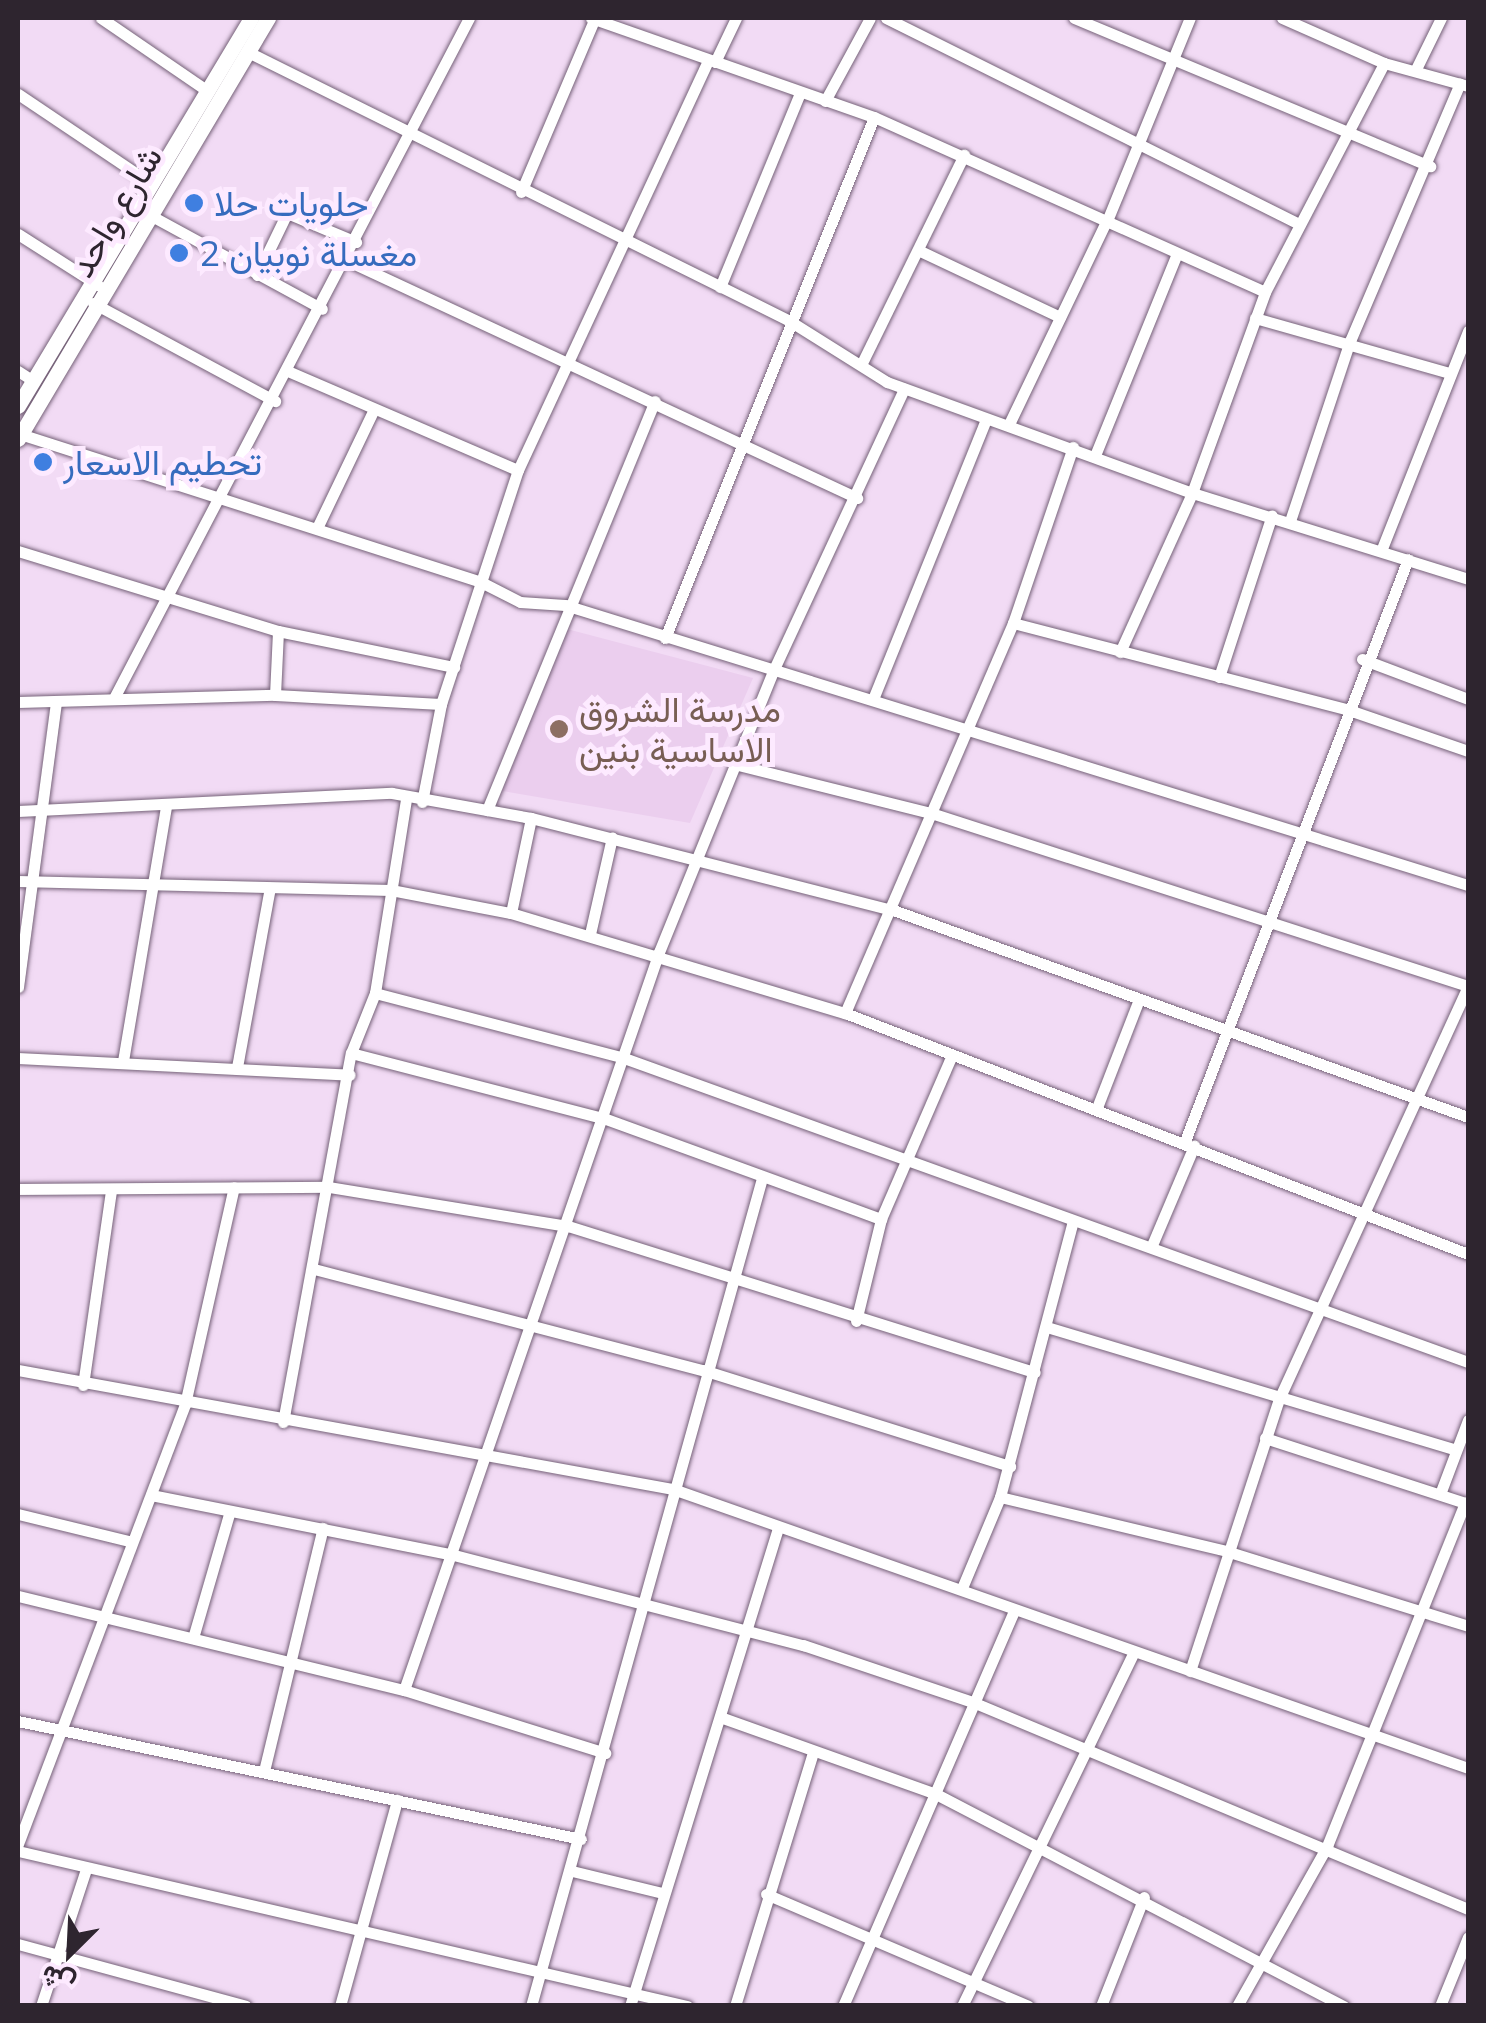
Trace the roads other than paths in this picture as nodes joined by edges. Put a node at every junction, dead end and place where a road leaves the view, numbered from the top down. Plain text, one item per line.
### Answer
1 (102, 18) edge
2 (251, 18) edge
3 (268, 18) edge
4 (469, 18) edge
5 (594, 18) edge
6 (736, 18) edge
7 (870, 18) edge
8 (886, 18) edge
9 (1074, 18) edge
10 (1190, 18) edge
11 (1282, 18) edge
12 (1441, 18) edge
13 (248, 52) junction
14 (1174, 58) junction
15 (712, 61) junction
16 (1384, 63) junction
17 (228, 70) junction
18 (1416, 70) junction
19 (1464, 85) edge
20 (206, 90) junction
21 (800, 93) junction
22 (18, 94) edge
23 (824, 101) junction
24 (874, 118) junction
25 (1348, 126) junction
26 (411, 135) junction
27 (1142, 146) junction
28 (964, 155) junction
29 (1430, 166) junction
30 (149, 182) junction
31 (521, 192) junction
32 (148, 214) junction
33 (1107, 220) junction
34 (1297, 223) junction
35 (18, 234) edge
36 (619, 237) junction
37 (356, 242) junction
38 (918, 250) junction
39 (1177, 254) junction
40 (346, 260) junction
41 (257, 275) junction
42 (97, 284) junction
43 (720, 288) junction
44 (1265, 292) junction
45 (87, 300) junction
46 (322, 309) junction
47 (1060, 317) junction
48 (1255, 318) junction
49 (788, 320) junction
50 (1468, 331) edge
51 (1350, 341) junction
52 (1464, 350) edge
53 (567, 362) junction
54 (862, 363) junction
55 (290, 372) junction
56 (1448, 373) junction
57 (24, 376) edge
58 (904, 389) junction
59 (275, 401) junction
60 (655, 402) junction
61 (18, 406) edge
62 (373, 411) junction
63 (986, 420) junction
64 (1010, 422) junction
65 (19, 436) edge
66 (744, 440) junction
67 (1073, 448) junction
68 (1096, 453) junction
69 (518, 470) junction
70 (1192, 493) junction
71 (212, 496) junction
72 (857, 498) junction
73 (1272, 515) junction
74 (1290, 522) junction
75 (318, 528) junction
76 (18, 551) edge
77 (1380, 551) junction
78 (1408, 559) junction
79 (1468, 579) edge
80 (479, 580) junction
81 (168, 597) junction
82 (565, 604) junction
83 (1013, 623) junction
84 (278, 631) junction
85 (666, 638) junction
86 (1120, 652) junction
87 (1362, 660) junction
88 (454, 667) junction
89 (774, 669) junction
90 (1219, 678) junction
91 (275, 695) junction
92 (115, 696) junction
93 (873, 699) junction
94 (1468, 699) edge
95 (18, 702) edge
96 (56, 702) junction
97 (441, 704) junction
98 (1346, 709) junction
99 (962, 726) junction
100 (1468, 752) edge
101 (734, 764) junction
102 (406, 800) junction
103 (422, 802) junction
104 (166, 806) junction
105 (46, 810) junction
106 (487, 810) junction
107 (18, 811) edge
108 (931, 813) junction
109 (531, 818) junction
110 (1299, 828) junction
111 (612, 837) junction
112 (701, 854) junction
113 (18, 881) edge
114 (34, 881) junction
115 (154, 884) junction
116 (1468, 884) edge
117 (270, 888) junction
118 (391, 890) junction
119 (893, 910) junction
120 (511, 913) junction
121 (1271, 917) junction
122 (590, 934) junction
123 (660, 952) junction
124 (18, 987) edge
125 (1468, 987) edge
126 (375, 992) junction
127 (1138, 1002) junction
128 (844, 1013) junction
129 (1229, 1034) junction
130 (351, 1053) junction
131 (952, 1054) junction
132 (18, 1058) edge
133 (624, 1058) junction
134 (123, 1062) junction
135 (237, 1067) junction
136 (350, 1075) junction
137 (1416, 1097) junction
138 (1098, 1104) junction
139 (1468, 1117) edge
140 (606, 1119) junction
141 (1190, 1143) junction
142 (904, 1154) junction
143 (762, 1178) junction
144 (330, 1186) junction
145 (234, 1187) junction
146 (18, 1189) edge
147 (112, 1191) junction
148 (1367, 1210) junction
149 (880, 1219) junction
150 (1073, 1221) junction
151 (568, 1226) junction
152 (1152, 1245) junction
153 (1468, 1254) edge
154 (314, 1269) junction
155 (735, 1274) junction
156 (1321, 1306) junction
157 (856, 1321) junction
158 (526, 1323) junction
159 (1047, 1326) junction
160 (1468, 1362) edge
161 (18, 1370) edge
162 (703, 1370) junction
163 (1035, 1372) junction
164 (82, 1384) junction
165 (1279, 1398) junction
166 (185, 1404) junction
167 (1468, 1420) edge
168 (282, 1422) junction
169 (1265, 1438) junction
170 (1453, 1449) junction
171 (482, 1454) junction
172 (1010, 1466) junction
173 (673, 1490) junction
174 (1440, 1494) junction
175 (151, 1495) junction
176 (1000, 1497) junction
177 (1467, 1503) edge
178 (230, 1511) junction
179 (18, 1514) edge
180 (323, 1528) junction
181 (777, 1530) junction
182 (128, 1541) junction
183 (1226, 1551) junction
184 (450, 1554) junction
185 (962, 1588) junction
186 (18, 1596) edge
187 (645, 1606) junction
188 (1014, 1610) junction
189 (1418, 1610) junction
190 (107, 1613) junction
191 (1468, 1626) edge
192 (748, 1630) junction
193 (193, 1638) junction
194 (1132, 1654) junction
195 (289, 1662) junction
196 (1190, 1671) junction
197 (404, 1690) junction
198 (975, 1703) junction
199 (720, 1717) junction
200 (18, 1721) edge
201 (61, 1728) junction
202 (1370, 1731) junction
203 (1090, 1749) junction
204 (813, 1753) junction
205 (605, 1754) junction
206 (1468, 1768) edge
207 (264, 1771) junction
208 (936, 1794) junction
209 (397, 1800) junction
210 (582, 1839) junction
211 (1044, 1846) junction
212 (1327, 1846) junction
213 (18, 1848) edge
214 (86, 1869) junction
215 (572, 1871) junction
216 (662, 1893) junction
217 (766, 1894) junction
218 (1144, 1897) junction
219 (1468, 1909) edge
220 (360, 1934) junction
221 (870, 1936) junction
222 (1468, 1937) edge
223 (18, 1944) edge
224 (56, 1955) junction
225 (1265, 1958) junction
226 (542, 1973) junction
227 (972, 1981) junction
228 (184, 1990) junction
229 (634, 1991) junction
230 (42, 2006) edge
231 (178, 2006) edge
232 (246, 2006) edge
233 (340, 2006) edge
234 (531, 2006) edge
235 (630, 2006) edge
236 (687, 2006) edge
237 (736, 2006) edge
238 (844, 2006) edge
239 (962, 2006) edge
240 (1028, 2006) edge
241 (1101, 2006) edge
242 (1238, 2006) edge
243 (1344, 2006) edge
244 (1440, 2006) edge

1 - 20 street
2 - 17 street, شارع واحد
3 - 13 street, شارع واحد
4 - 26 street
5 - 15 street
5 - 31 street
6 - 15 street
7 - 23 street
8 - 27 street
9 - 14 street
10 - 14 street
11 - 16 street
12 - 18 street
13 - 17 street, شارع واحد
13 - 26 street
14 - 25 street
14 - 27 street
15 - 21 street
15 - 36 street
16 - 18 street
16 - 25 street
17 - 20 street, شارع واحد
17 - 32 street, شارع واحد
18 - 19 street
19 - 29 street
20 - 30 street, شارع واحد
21 - 23 street
21 - 43 street
22 - 30 street
23 - 24 street
24 - 28 street
24 - 49 street
25 - 29 street
25 - 34 street
26 - 31 street
26 - 37 street
27 - 33 street
27 - 34 street
28 - 33 street
28 - 38 street
29 - 51 street
30 - 42 street, شارع واحد
31 - 36 street
32 - 41 street
32 - 42 street, شارع واحد
33 - 39 street
33 - 47 street
34 - 44 street
35 - 42 street
36 - 43 street
36 - 53 street
37 - 40 street
37 - 41 street
38 - 47 street
38 - 54 street
39 - 44 street
39 - 68 street
40 - 46 street
40 - 53 street
41 - 46 street
42 - 45 street, شارع واحد
43 - 49 street
44 - 48 street
45 - 57 street, شارع واحد
45 - 59 street
45 - 65 street, شارع واحد
46 - 55 street
47 - 64 street
48 - 51 street
48 - 70 street
49 - 54 street
49 - 66 street
50 - 52 street
51 - 56 street
51 - 74 street
52 - 56 street
53 - 60 street
53 - 69 street
54 - 58 street
55 - 59 street
55 - 62 street
56 - 77 street
57 - 61 street, شارع واحد
58 - 63 street
58 - 72 street
59 - 71 street
60 - 66 street
60 - 82 street
62 - 69 street
62 - 75 street
63 - 64 street
63 - 93 street
64 - 67 street
65 - 71 street
66 - 72 street
66 - 85 street
67 - 68 street
67 - 83 street
68 - 70 street
69 - 80 street
70 - 73 street
70 - 86 street
71 - 75 street
71 - 81 street
72 - 89 street
73 - 74 street
73 - 90 street
74 - 77 street
75 - 80 street
76 - 81 street
77 - 78 street
78 - 79 street
78 - 87 street
80 - 82 street
80 - 88 street
81 - 84 street
81 - 92 street
82 - 85 street
82 - 106 street
83 - 86 street
83 - 99 street
84 - 88 street
84 - 91 street
85 - 89 street
86 - 90 street
87 - 94 street
87 - 98 street
88 - 97 street
89 - 93 street
89 - 101 street
90 - 98 street
91 - 92 street
91 - 97 street
92 - 96 street
93 - 99 street
95 - 96 street
96 - 105 street
97 - 103 street
98 - 100 street
98 - 110 street
99 - 108 street
99 - 110 street
101 - 108 street
101 - 112 street
102 - 103 street
102 - 104 street
102 - 118 street
103 - 106 street
104 - 105 street
104 - 115 street
105 - 107 street
105 - 114 street
106 - 109 street
108 - 119 street
108 - 121 street
109 - 111 street
109 - 120 street
110 - 116 street
110 - 121 street
111 - 112 street
111 - 122 street
112 - 119 street
112 - 123 street
113 - 114 street
114 - 115 street
114 - 124 street
115 - 117 street
115 - 134 street
117 - 118 street
117 - 135 street
118 - 120 street
118 - 126 street
119 - 127 street
119 - 128 street
120 - 122 street
121 - 125 street
121 - 129 street
122 - 123 street
123 - 128 street
123 - 133 street
125 - 137 street
126 - 130 street
126 - 133 street
127 - 129 street
127 - 138 street
128 - 131 street
129 - 137 street
129 - 141 street
130 - 136 street
130 - 140 street
131 - 138 street
131 - 142 street
132 - 134 street
133 - 140 street
133 - 142 street
134 - 135 street
135 - 136 street
136 - 144 street
137 - 139 street
137 - 148 street
138 - 141 street
140 - 143 street
140 - 151 street
141 - 148 street
141 - 152 street
142 - 149 street
142 - 150 street
143 - 149 street
143 - 155 street
144 - 145 street
144 - 151 street
144 - 154 street
145 - 147 street
145 - 166 street
146 - 147 street
147 - 164 street
148 - 153 street
148 - 156 street
149 - 157 street
150 - 152 street
150 - 159 street
151 - 155 street
151 - 158 street
152 - 156 street
154 - 158 street
154 - 168 street
155 - 157 street
155 - 162 street
156 - 160 street
156 - 165 street
157 - 163 street
158 - 162 street
158 - 171 street
159 - 163 street
159 - 165 street
161 - 164 street
162 - 172 street
162 - 173 street
163 - 172 street
164 - 166 street
165 - 169 street
165 - 170 street
166 - 168 street
166 - 175 street
167 - 170 street
168 - 171 street
169 - 174 street
169 - 183 street
170 - 174 street
171 - 173 street
171 - 184 street
172 - 176 street
173 - 181 street
173 - 187 street
174 - 177 street
175 - 178 street
175 - 182 street
176 - 183 street
176 - 185 street
177 - 189 street
178 - 180 street
178 - 193 street
179 - 182 street
180 - 184 street
180 - 195 street
181 - 185 street
181 - 192 street
182 - 190 street
183 - 189 street
183 - 196 street
184 - 187 street
184 - 197 street
185 - 188 street
186 - 190 street
187 - 192 street
187 - 205 street
188 - 194 street
188 - 198 street
189 - 191 street
189 - 202 street
190 - 193 street
190 - 201 street
192 - 198 street
192 - 199 street
193 - 195 street
194 - 196 street
194 - 203 street
195 - 197 street
195 - 207 street
196 - 202 street
197 - 205 street
198 - 203 street
198 - 208 street
199 - 204 street
199 - 216 street
200 - 201 street
201 - 207 street
201 - 213 street
202 - 206 street
202 - 212 street
203 - 211 street
203 - 212 street
204 - 208 street
204 - 217 street
205 - 210 street
207 - 209 street
208 - 211 street
208 - 221 street
209 - 210 street
209 - 220 street
210 - 215 street
211 - 218 street
211 - 227 street
212 - 219 street
212 - 225 street
213 - 214 street
214 - 220 street
214 - 224 street
215 - 216 street
215 - 226 street
216 - 229 street
217 - 221 street
217 - 237 street
218 - 225 street
218 - 241 street
220 - 226 street
220 - 233 street
221 - 227 street
221 - 238 street
222 - 244 street
223 - 224 street
224 - 228 street
224 - 230 street
225 - 242 street
225 - 243 street
226 - 229 street
226 - 234 street
227 - 239 street
227 - 240 street
228 - 231 street
228 - 232 street
229 - 235 street
229 - 236 street

